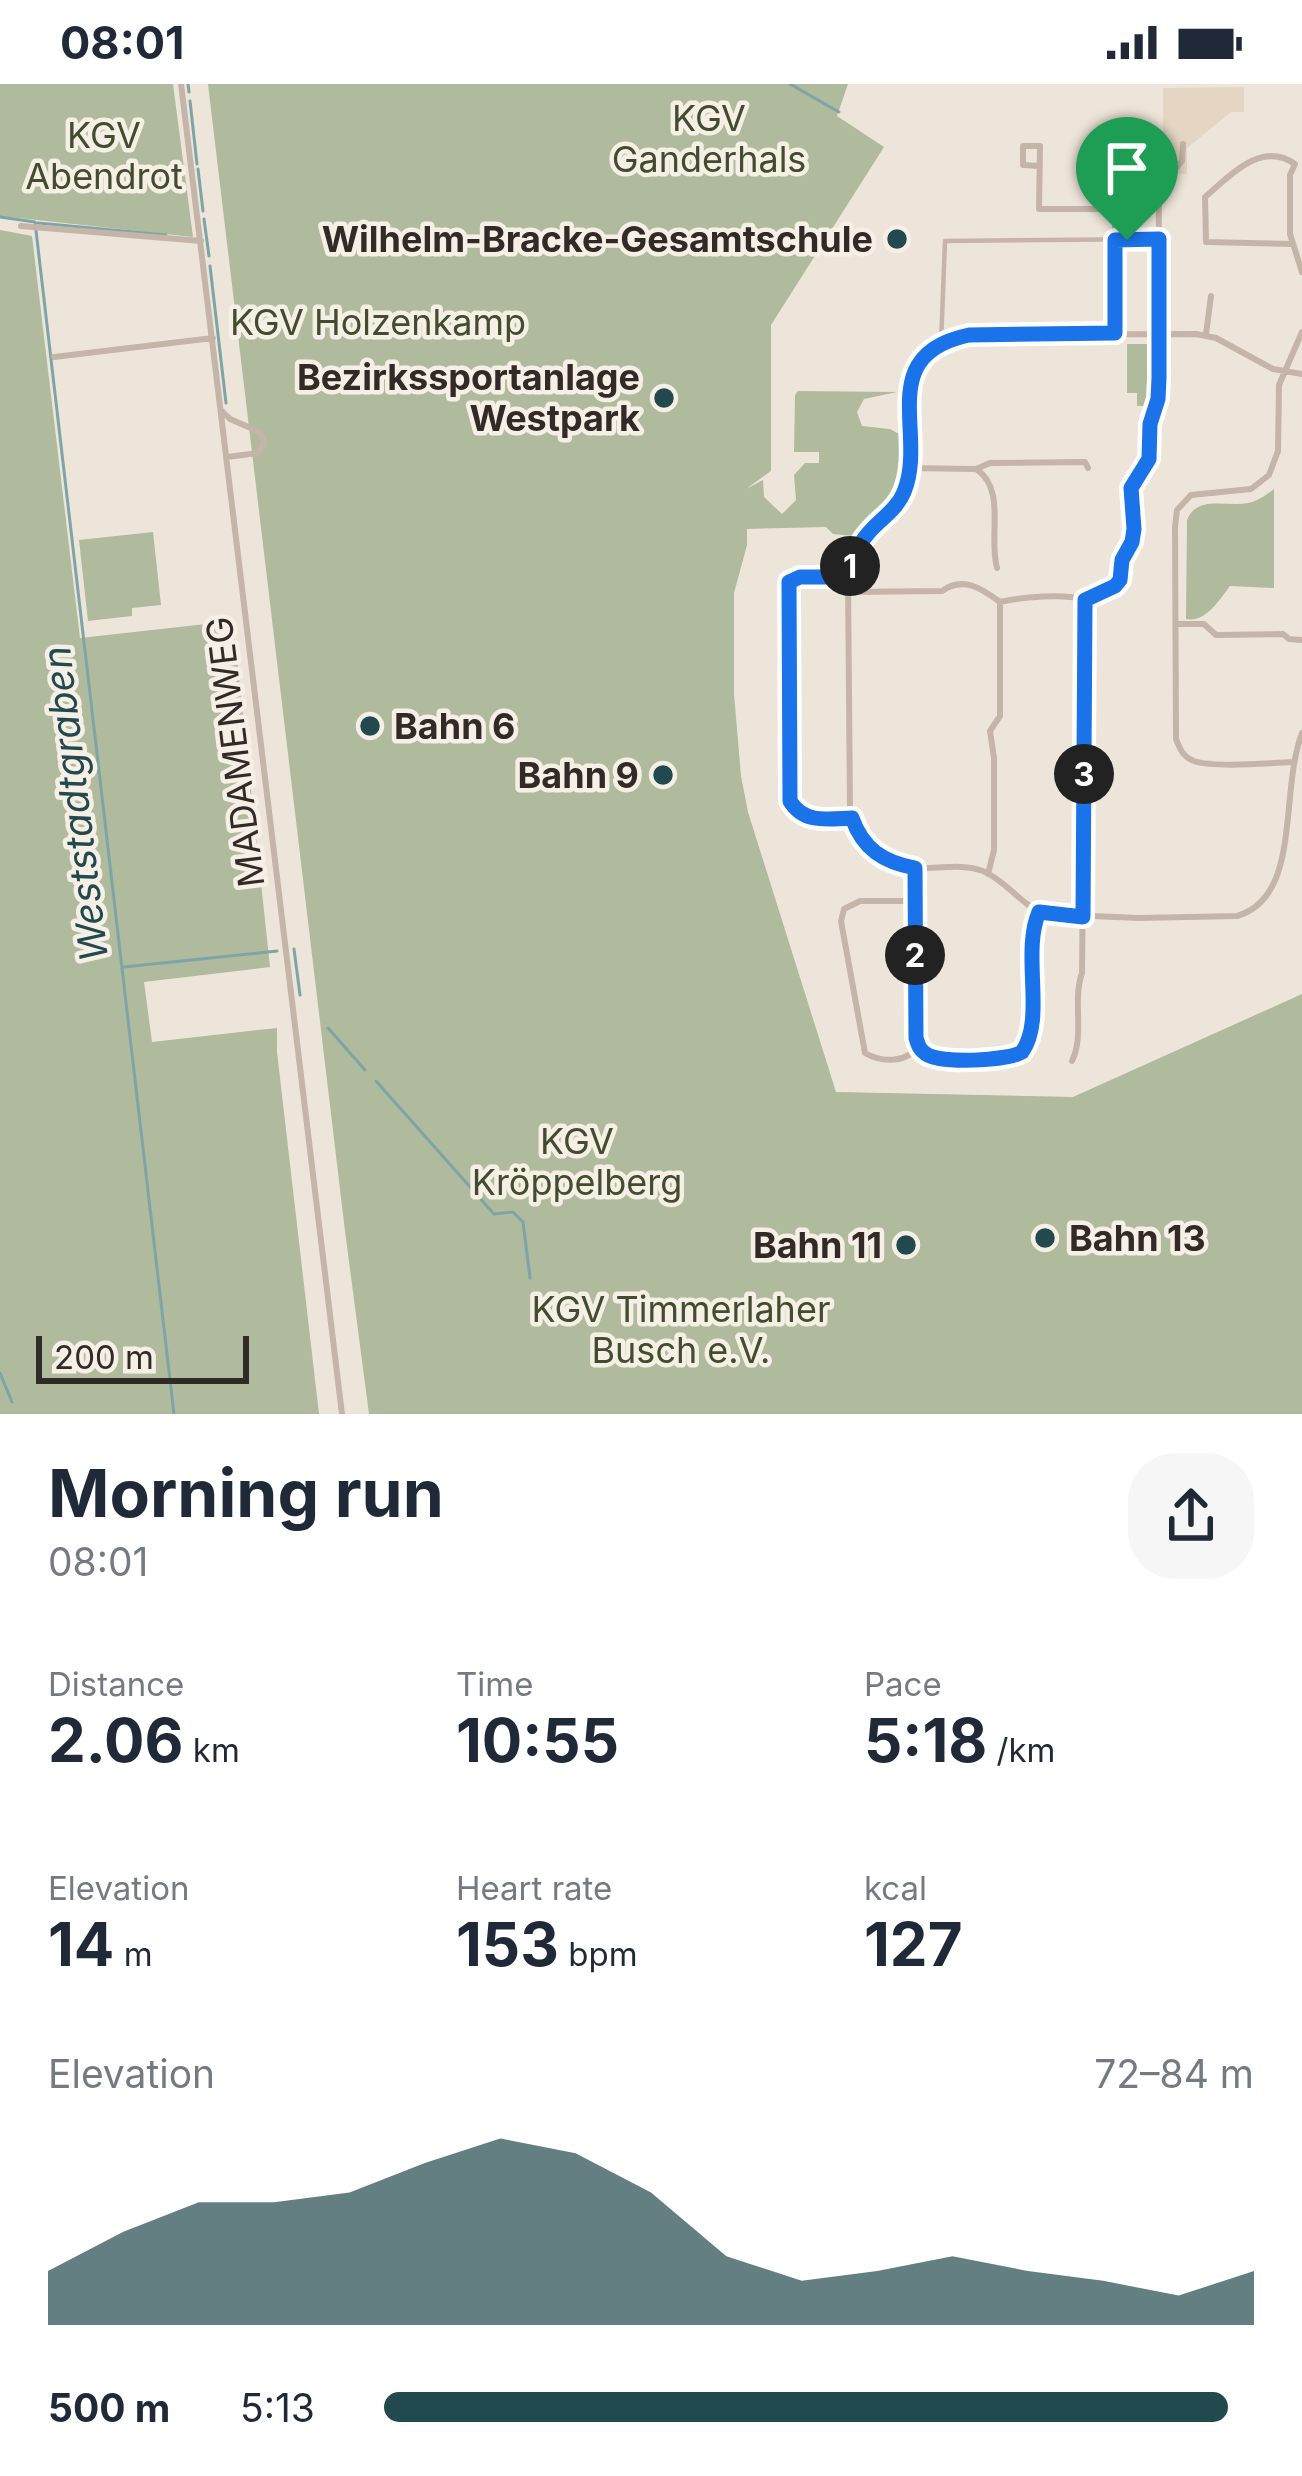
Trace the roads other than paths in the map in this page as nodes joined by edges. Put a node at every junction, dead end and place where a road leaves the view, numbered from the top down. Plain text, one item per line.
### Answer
1 (181, 84) edge
2 (1183, 144) dead end
3 (1040, 166) dead end
4 (21, 226) dead end
5 (1159, 239) junction
6 (1115, 240) junction
7 (201, 241) junction
8 (1291, 244) junction
9 (1302, 272) edge
10 (1211, 296) dead end
11 (1302, 332) edge
12 (1115, 333) junction
13 (1159, 333) junction
14 (1206, 335) junction
15 (213, 338) junction
16 (940, 344) junction
17 (54, 357) dead end
18 (1284, 371) junction
19 (1300, 372) edge
20 (221, 410) junction
21 (227, 458) junction
22 (910, 468) junction
23 (1088, 468) dead end
24 (976, 470) junction
25 (998, 568) dead end
26 (848, 577) junction
27 (848, 592) junction
28 (1085, 600) junction
29 (1000, 602) junction
30 (1176, 624) junction
31 (1302, 640) edge
32 (1302, 733) edge
33 (1294, 762) junction
34 (852, 818) junction
35 (1294, 848) dead end
36 (915, 868) junction
37 (988, 874) junction
38 (1279, 892) dead end
39 (915, 901) junction
40 (1039, 912) junction
41 (1083, 917) junction
42 (918, 1046) junction
43 (1072, 1061) dead end
44 (342, 1414) edge

1 - 7 street, MADAMENWEG
2 - 5 street
3 - 6 street
4 - 7 street
5 - 6 street
5 - 13 street
6 - 12 street
6 - 16 street
7 - 15 street, MADAMENWEG
8 - 8 street
8 - 9 street
10 - 14 street
11 - 18 street
12 - 13 street
12 - 16 street
13 - 14 street
13 - 28 street
14 - 18 street
15 - 17 street
15 - 20 street, MADAMENWEG
16 - 22 street
18 - 19 street
18 - 30 street
20 - 21 street, MADAMENWEG
20 - 21 street
21 - 44 street, MADAMENWEG
22 - 24 street
22 - 26 street
23 - 24 street
24 - 25 street
26 - 27 street
26 - 34 street
27 - 29 street
27 - 34 street
28 - 29 street
28 - 41 street
29 - 37 street
30 - 31 street
30 - 33 street
32 - 33 street
33 - 35 street
34 - 36 street
36 - 37 street
36 - 39 street
37 - 40 street
38 - 41 street
39 - 42 street
39 - 42 street
40 - 41 street
40 - 42 street
41 - 43 street

